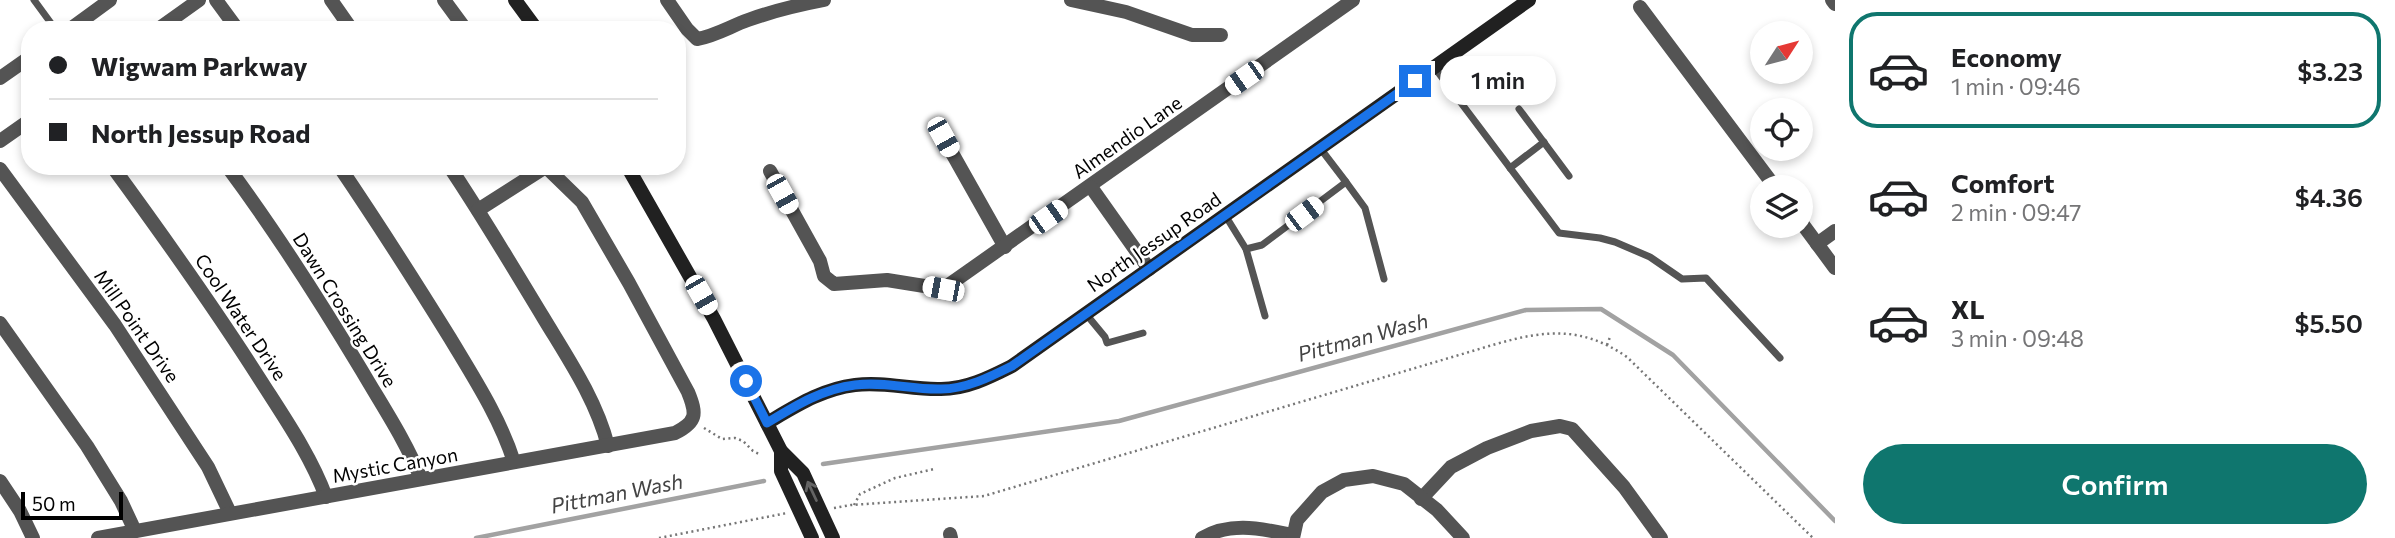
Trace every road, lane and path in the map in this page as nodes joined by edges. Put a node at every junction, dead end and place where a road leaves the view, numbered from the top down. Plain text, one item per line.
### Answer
1 (34, 0) edge
2 (110, 0) edge
3 (199, 0) edge
4 (216, 0) edge
5 (331, 0) edge
6 (444, 0) edge
7 (515, 0) edge
8 (667, 0) edge
9 (824, 0) edge
10 (1071, 0) edge
11 (1353, 0) edge
12 (1529, 0) edge
13 (1640, 7) dead end
14 (49, 21) edge
15 (81, 21) edge
16 (170, 21) edge
17 (231, 21) edge
18 (346, 21) edge
19 (459, 21) edge
20 (530, 21) edge
21 (681, 21) edge
22 (686, 28) edge
23 (1221, 35) dead end
24 (21, 63) edge
25 (1434, 67) junction
26 (0, 78) edge
27 (1519, 109) dead end
28 (21, 126) edge
29 (943, 137) dead end
30 (0, 141) edge
31 (1544, 142) junction
32 (1320, 148) junction
33 (1510, 168) junction
34 (0, 169) edge
35 (770, 171) dead end
36 (118, 175) edge
37 (233, 175) edge
38 (345, 175) edge
39 (455, 175) edge
40 (533, 175) edge
41 (554, 175) edge
42 (632, 175) edge
43 (1766, 175) edge
44 (1569, 176) dead end
45 (1346, 182) junction
46 (1091, 187) junction
47 (478, 210) junction
48 (1225, 215) junction
49 (1835, 231) edge
50 (1813, 238) edge
51 (1817, 244) junction
52 (1005, 247) junction
53 (1246, 249) junction
54 (1835, 268) edge
55 (1149, 269) junction
56 (1384, 279) dead end
57 (1086, 314) junction
58 (1265, 316) dead end
59 (0, 323) edge
60 (1143, 333) dead end
61 (1610, 337) dead end
62 (1607, 345) junction
63 (1780, 358) dead end
64 (692, 421) junction
65 (767, 423) junction
66 (608, 446) junction
67 (781, 451) junction
68 (759, 454) dead end
69 (514, 462) junction
70 (934, 470) dead end
71 (421, 479) junction
72 (0, 481) edge
73 (326, 497) junction
74 (1421, 499) junction
75 (854, 505) junction
76 (830, 509) dead end
77 (230, 513) junction
78 (787, 513) dead end
79 (135, 531) junction
80 (1293, 537) edge
81 (33, 538) edge
82 (98, 538) edge
83 (659, 538) edge
84 (812, 538) edge
85 (833, 538) edge
86 (1202, 538) edge
87 (1463, 538) edge
88 (1661, 538) edge
89 (1813, 538) edge

1 - 14 lane
2 - 15 street
3 - 16 street
4 - 17 street
5 - 18 street
6 - 19 street
7 - 20 street
8 - 21 street
9 - 22 street
10 - 23 street
11 - 46 street, Almendio Lane
12 - 25 street, North Jessup Road
13 - 43 street
24 - 26 street
25 - 32 street, North Jessup Road
25 - 33 lane
27 - 31 lane
28 - 30 street
29 - 52 street
31 - 33 lane
31 - 44 lane
32 - 45 lane
32 - 48 street, North Jessup Road
33 - 63 lane
34 - 77 street, Mill Point Drive
35 - 52 street, Almendio Lane
36 - 73 street, Cool Water Drive
37 - 71 street, Dawn Crossing Drive
38 - 69 street
39 - 47 street
40 - 47 street
41 - 64 street
42 - 65 street
45 - 53 lane
45 - 56 lane
46 - 52 street, Almendio Lane
46 - 55 street
47 - 66 street
48 - 53 lane
48 - 55 street, North Jessup Road
49 - 51 street
50 - 51 street
51 - 54 street
53 - 58 lane
55 - 57 street, North Jessup Road
57 - 60 lane
57 - 65 street, North Jessup Road
59 - 79 street
61 - 62 path
62 - 75 path
62 - 89 path
64 - 66 street, Mystic Canyon
64 - 68 path
65 - 67 street
66 - 69 street, Mystic Canyon
67 - 84 street
85 -> 67 street
69 - 71 street, Mystic Canyon
70 - 75 path
71 - 73 street, Mystic Canyon
72 - 81 street
73 - 77 street, Mystic Canyon
74 - 80 street
74 - 87 street
74 - 88 street
75 - 76 path
77 - 79 street, Mystic Canyon
78 - 83 path
79 - 82 street, Mystic Canyon
80 - 86 street

